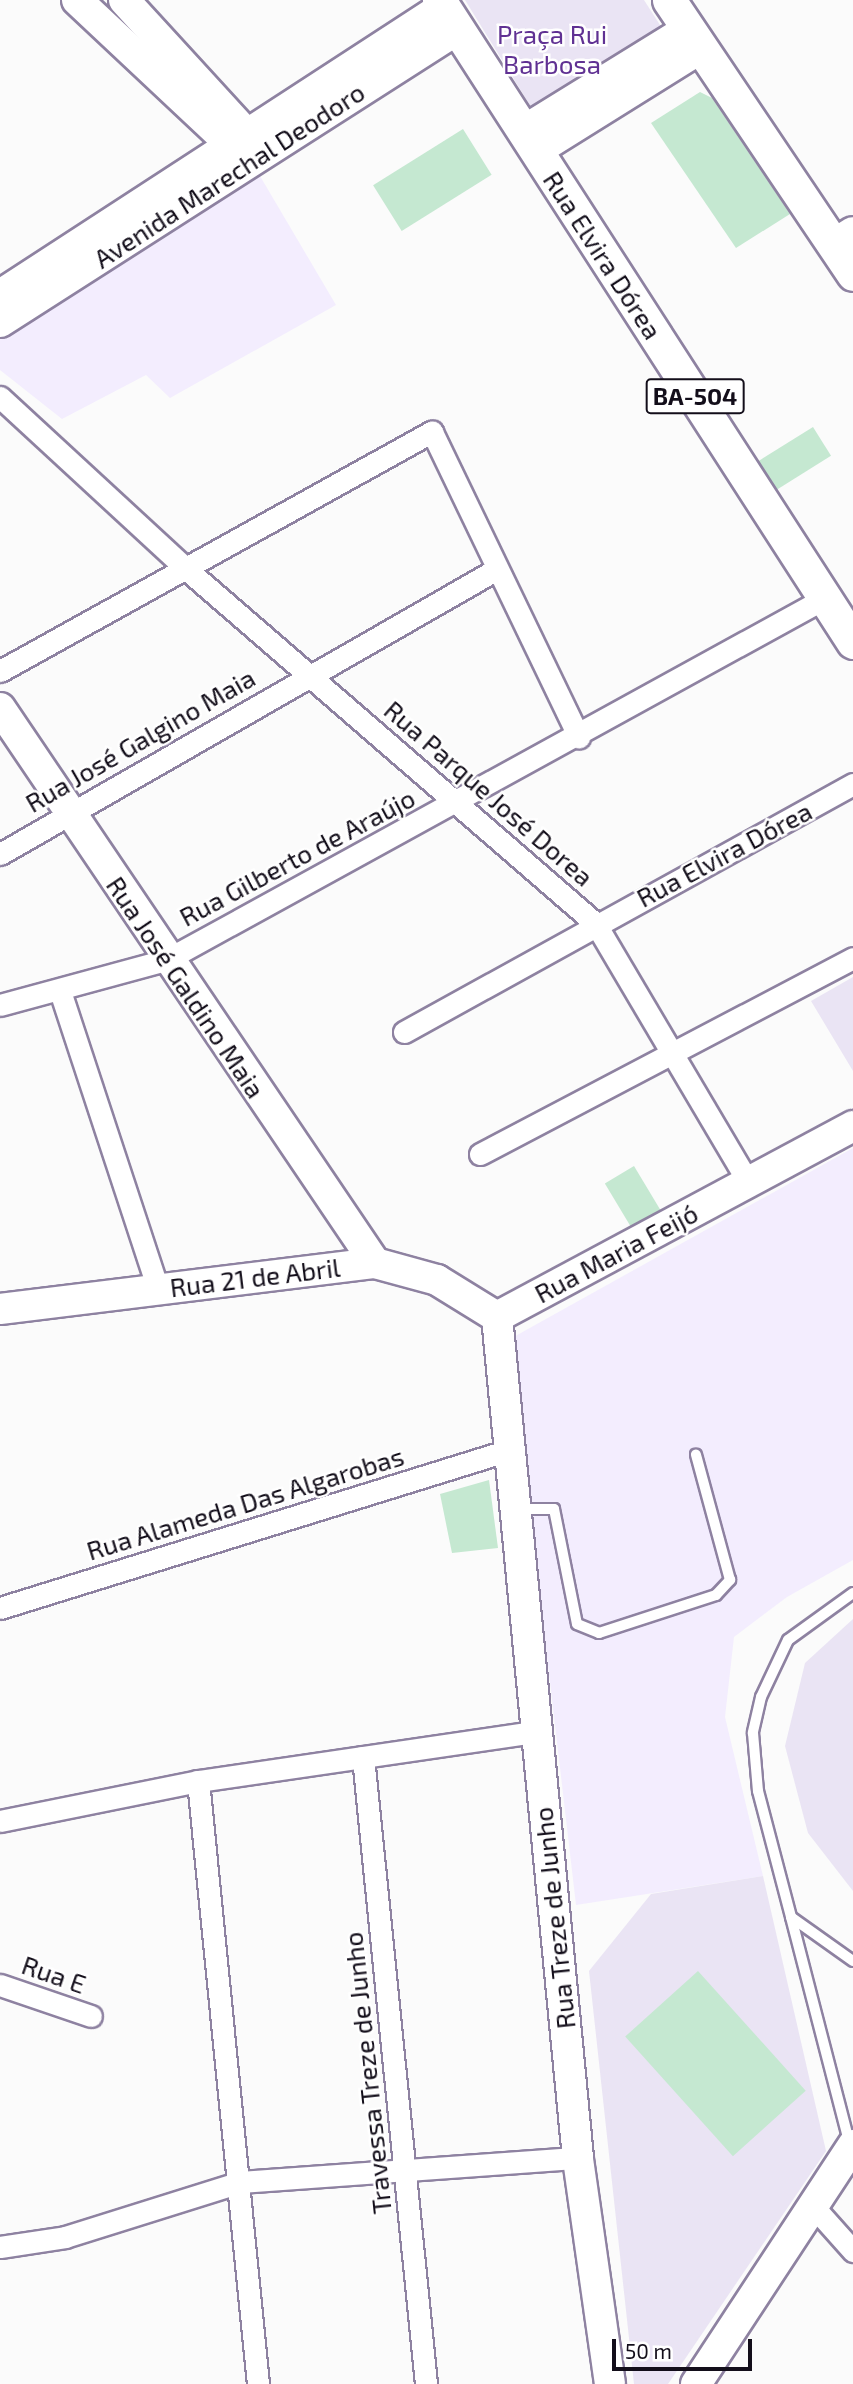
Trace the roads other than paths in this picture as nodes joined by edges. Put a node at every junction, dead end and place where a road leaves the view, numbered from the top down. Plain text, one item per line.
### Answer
1 (77, 0) edge
2 (124, 0) edge
3 (668, 0) edge
4 (446, 12) edge
5 (694, 38) junction
6 (530, 141) junction
7 (248, 149) junction
8 (843, 238) edge
9 (853, 274) edge
10 (0, 295) edge
11 (0, 322) edge
12 (0, 397) edge
13 (185, 569) junction
14 (497, 569) junction
15 (825, 598) junction
16 (853, 642) edge
17 (0, 671) edge
18 (309, 675) junction
19 (0, 708) edge
20 (579, 737) junction
21 (853, 784) edge
22 (459, 802) junction
23 (70, 814) junction
24 (0, 854) edge
25 (595, 923) junction
26 (853, 958) edge
27 (166, 960) junction
28 (60, 991) junction
29 (0, 1005) edge
30 (404, 1032) dead end
31 (670, 1058) junction
32 (853, 1125) edge
33 (480, 1154) dead end
34 (748, 1182) junction
35 (374, 1263) junction
36 (158, 1289) junction
37 (0, 1309) edge
38 (497, 1317) junction
39 (506, 1451) junction
40 (696, 1455) dead end
41 (512, 1510) junction
42 (853, 1592) edge
43 (0, 1608) edge
44 (535, 1732) junction
45 (363, 1757) junction
46 (198, 1781) junction
47 (1, 1823) edge
48 (791, 1917) junction
49 (853, 1961) edge
50 (0, 1985) edge
51 (91, 2016) dead end
52 (852, 2146) edge
53 (578, 2158) junction
54 (404, 2166) junction
55 (240, 2182) junction
56 (812, 2205) junction
57 (0, 2247) edge
58 (853, 2251) edge
59 (258, 2384) edge
60 (426, 2384) edge
61 (610, 2384) edge
62 (696, 2384) edge

1 - 7 street
2 - 7 street
3 - 5 main road
4 - 6 main road, BA-504
4 - 7 street
5 - 6 street
5 - 8 main road
6 - 15 main road, Rua Elvira Dórea / BA-504
7 - 10 street
7 - 11 street, Avenida Marechal Deodoro
8 - 9 main road
12 - 13 street, Rua Parque José Dorea
13 - 14 street
13 - 17 street
13 - 18 street, Rua Parque José Dorea
14 - 18 street
14 - 20 street
15 - 16 main road, Rua Elvira Dórea / BA-504
15 - 20 street, Rua Gilberto de Araújo
18 - 22 street, Rua Parque José Dorea
18 - 23 street, Rua José Galgino Maia
19 - 23 street, Rua José Galdino Maia
20 - 22 street, Rua Gilberto de Araújo
21 - 25 street, Rua Elvira Dórea
22 - 25 street, Rua Parque José Dorea
22 - 27 street, Rua Gilberto de Araújo
23 - 24 street, Rua José Galgino Maia
23 - 27 street, Rua José Galdino Maia
25 - 30 street, Rua Elvira Dórea
25 - 31 street, Rua Parque José Dorea
26 - 31 street
27 - 28 street, Rua Gilberto de Araújo
27 - 35 street, Rua José Galdino Maia
28 - 29 street, Rua Gilberto de Araújo
28 - 36 street
31 - 33 street
31 - 34 street, Rua Parque José Dorea
32 - 34 street, Rua Maria Feijó
34 - 38 street, Rua Maria Feijó
35 - 36 street, Rua 21 de Abril
35 - 38 street, Rua 21 de Abril
36 - 37 street, Rua 21 de Abril
38 - 39 street
39 - 41 street, Rua Treze de Junho
39 - 43 street, Rua Alameda Das Algarobas
40 - 41 lane
41 - 44 street, Rua Treze de Junho
42 - 48 lane
44 - 45 street
44 - 53 street, Rua Treze de Junho
45 - 46 street
45 - 54 street, Travessa Treze de Junho
46 - 47 street
46 - 55 street
48 - 49 lane
48 - 52 lane
50 - 51 street, Rua E
52 - 56 street
53 - 54 street
53 - 61 street, Rua Treze de Junho
54 - 55 street
54 - 60 street, Travessa Treze de Junho
55 - 57 street
55 - 59 street
56 - 58 street
56 - 62 street

